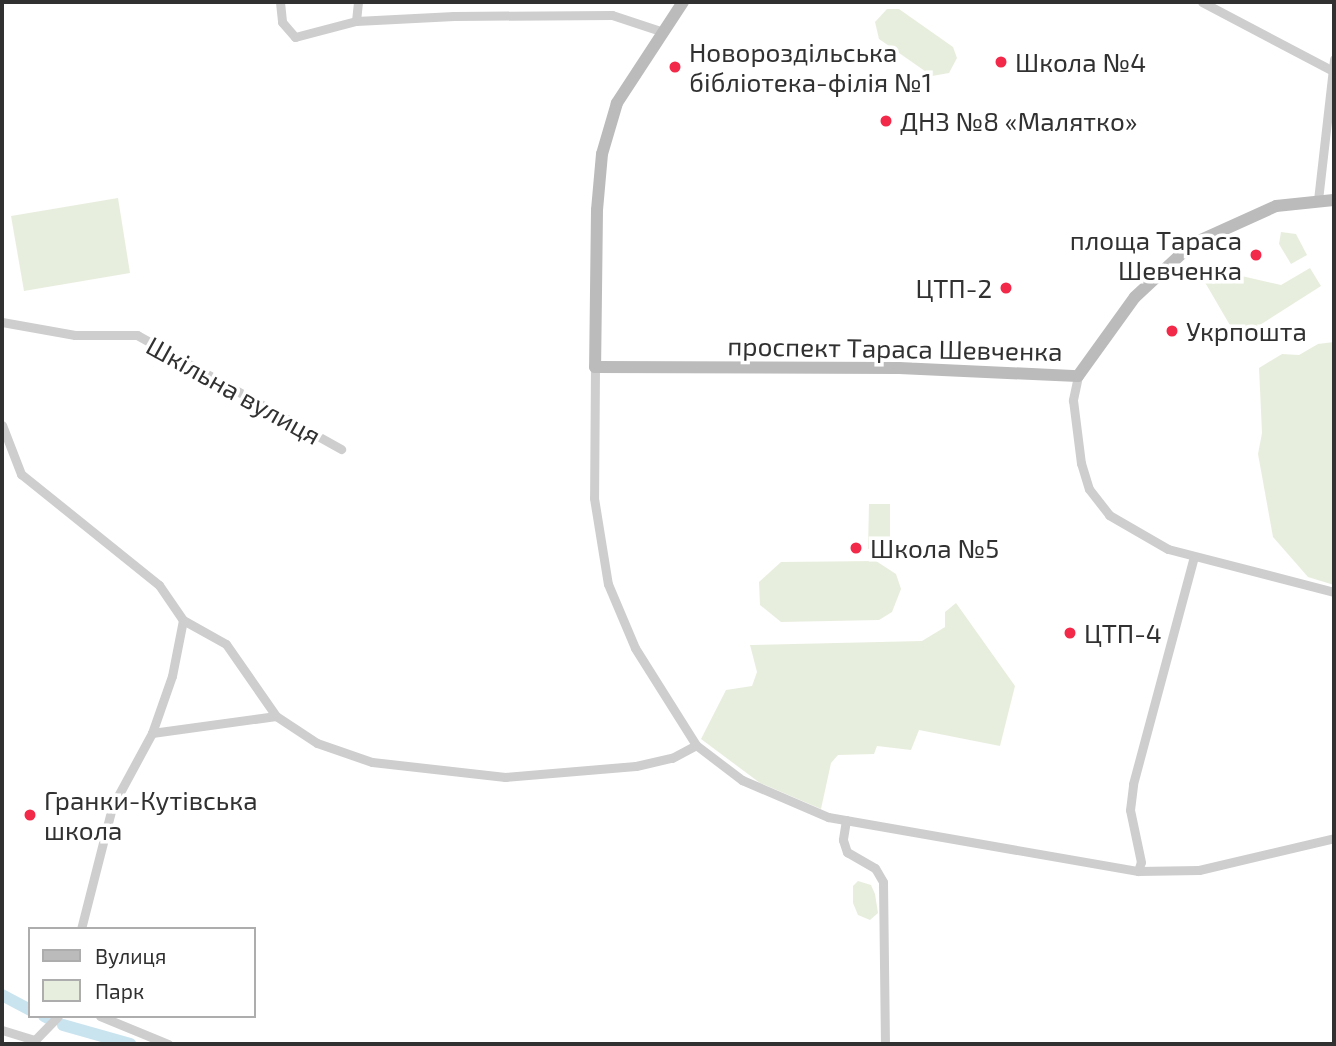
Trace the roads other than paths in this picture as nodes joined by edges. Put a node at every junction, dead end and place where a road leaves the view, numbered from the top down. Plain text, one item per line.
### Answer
1 (280, 2) edge
2 (358, 2) edge
3 (535, 2) edge
4 (683, 2) edge
5 (1202, 2) edge
6 (533, 15) junction
7 (356, 22) junction
8 (660, 31) junction
9 (1334, 60) edge
10 (1331, 70) junction
11 (1318, 200) junction
12 (1334, 200) edge
13 (2, 322) edge
14 (595, 367) junction
15 (1078, 376) junction
16 (2, 425) edge
17 (341, 449) dead end
18 (1195, 556) junction
19 (1334, 593) edge
20 (184, 621) junction
21 (276, 716) junction
22 (152, 733) junction
23 (696, 745) junction
24 (846, 820) junction
25 (1334, 838) edge
26 (1138, 871) junction
27 (82, 927) edge
28 (56, 1018) edge
29 (105, 1018) edge
30 (2, 1030) edge
31 (35, 1042) edge
32 (168, 1044) edge
33 (885, 1044) edge

1 - 7 street
2 - 7 street
3 - 6 street
4 - 8 street
5 - 10 street
6 - 7 street
6 - 8 street
8 - 14 street
9 - 10 street
10 - 11 street
11 - 12 street, проспект Тараса Шевченка
11 - 15 street, проспект Тараса Шевченка
13 - 17 street, Шкільна вулиця
14 - 15 street, проспект Тараса Шевченка
14 - 23 street
15 - 18 street
16 - 20 street
18 - 19 street
18 - 26 street
20 - 21 street
20 - 22 street
21 - 22 street
21 - 23 street
22 - 27 street
23 - 24 street
24 - 26 street
24 - 33 street
25 - 26 street
28 - 31 street
29 - 32 street
30 - 31 street

